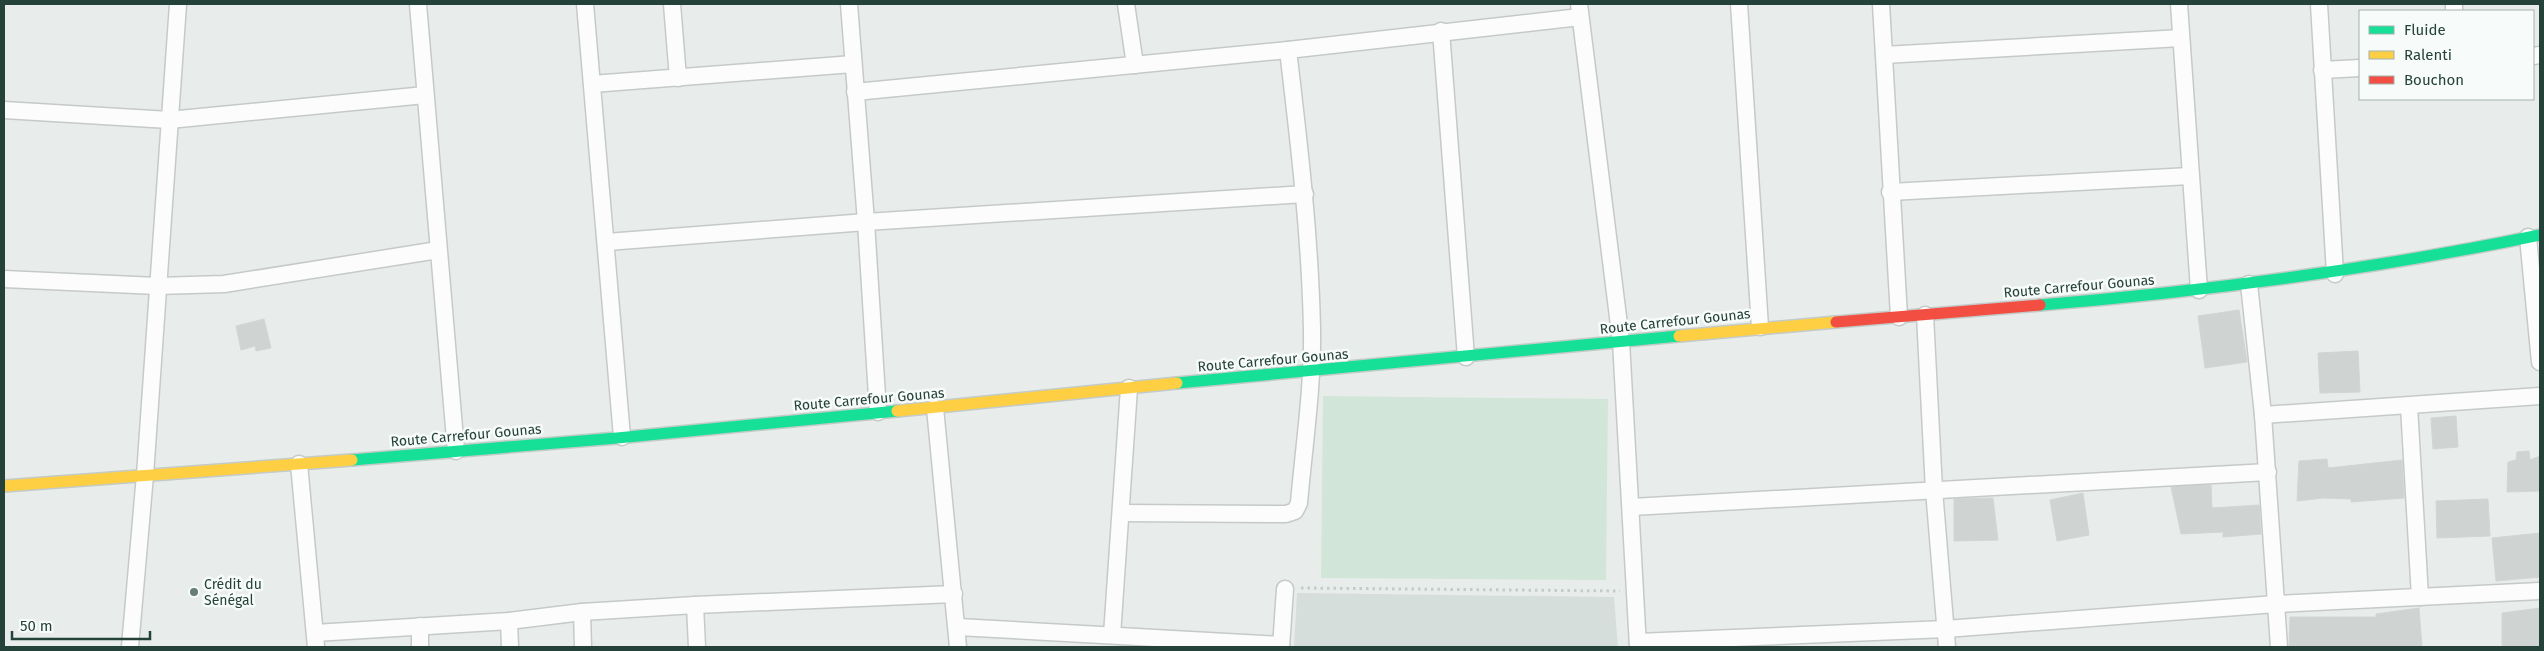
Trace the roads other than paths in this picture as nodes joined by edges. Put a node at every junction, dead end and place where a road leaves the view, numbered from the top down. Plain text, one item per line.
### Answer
1 (178, 4) edge
2 (418, 4) edge
3 (585, 4) edge
4 (672, 4) edge
5 (849, 4) edge
6 (1126, 4) edge
7 (1739, 4) edge
8 (1881, 4) edge
9 (2179, 4) edge
10 (2319, 4) edge
11 (1579, 10) edge
12 (1441, 31) junction
13 (2181, 38) junction
14 (1288, 50) junction
15 (1884, 55) junction
16 (853, 64) junction
17 (1135, 65) junction
18 (2359, 68) edge
19 (2322, 70) junction
20 (678, 78) junction
21 (592, 84) junction
22 (856, 92) junction
23 (425, 95) junction
24 (4, 110) edge
25 (169, 120) junction
26 (2190, 176) junction
27 (1890, 192) junction
28 (1305, 194) junction
29 (866, 222) junction
30 (2534, 236) edge
31 (607, 242) junction
32 (438, 250) junction
33 (2335, 274) junction
34 (4, 279) edge
35 (2248, 284) junction
36 (157, 286) junction
37 (2199, 290) junction
38 (1925, 315) junction
39 (1900, 317) junction
40 (1760, 328) junction
41 (1622, 341) junction
42 (1466, 357) junction
43 (2540, 362) edge
44 (1311, 372) junction
45 (1129, 388) junction
46 (2540, 396) edge
47 (2409, 406) junction
48 (935, 408) junction
49 (878, 412) junction
50 (2263, 415) junction
51 (622, 437) junction
52 (456, 451) junction
53 (299, 464) junction
54 (2268, 472) junction
55 (145, 475) junction
56 (4, 486) edge
57 (1934, 490) junction
58 (1631, 507) junction
59 (1122, 513) junction
60 (1289, 588) road end
61 (2540, 591) edge
62 (954, 594) junction
63 (2420, 597) junction
64 (2276, 604) junction
65 (695, 605) junction
66 (582, 612) junction
67 (509, 621) junction
68 (420, 626) junction
69 (958, 627) junction
70 (1946, 629) junction
71 (1112, 635) junction
72 (315, 640) edge
73 (1638, 645) edge
74 (1281, 646) edge
75 (130, 647) edge
76 (420, 647) edge
77 (510, 647) edge
78 (583, 647) edge
79 (697, 647) edge
80 (958, 647) edge
81 (1947, 647) edge
82 (2279, 647) edge

1 - 25 street
2 - 23 street
3 - 21 street
4 - 20 street
5 - 16 street
6 - 17 street
7 - 40 street
8 - 15 street
9 - 13 street
10 - 19 street
11 - 12 street
11 - 41 street
12 - 14 street
12 - 42 street
13 - 15 street
13 - 26 street
14 - 17 street
14 - 28 street
15 - 27 street
16 - 20 street
16 - 22 street
17 - 22 street
18 - 19 street
19 - 33 street
20 - 21 street
21 - 31 street
22 - 29 street
23 - 25 street
23 - 32 street
24 - 25 street
25 - 36 street
26 - 27 street
26 - 37 street
27 - 39 street
28 - 29 street
28 - 44 street
29 - 31 street
29 - 49 street
30 - 33 main road, Route Carrefour Gounas
30 - 43 street
31 - 51 street
32 - 36 street
32 - 52 street
33 - 35 main road, Route Carrefour Gounas
34 - 36 street
35 - 37 main road, Route Carrefour Gounas
35 - 50 street
36 - 55 street
37 - 38 main road, Route Carrefour Gounas
38 - 39 main road, Route Carrefour Gounas
38 - 57 street
39 - 40 main road, Route Carrefour Gounas
40 - 41 main road, Route Carrefour Gounas
41 - 42 main road, Route Carrefour Gounas
41 - 58 street
42 - 44 main road, Route Carrefour Gounas
44 - 45 main road, Route Carrefour Gounas
44 - 59 street
45 - 48 main road, Route Carrefour Gounas
45 - 59 street
46 - 47 street
47 - 50 street
47 - 63 street
48 - 49 main road, Route Carrefour Gounas
48 - 62 street
49 - 51 main road, Route Carrefour Gounas
50 - 54 street
51 - 52 main road, Route Carrefour Gounas
52 - 53 main road, Route Carrefour Gounas
53 - 55 main road, Route Carrefour Gounas
53 - 72 street
54 - 57 street
54 - 64 street
55 - 56 main road, Route Carrefour Gounas
55 - 75 street
57 - 58 street
57 - 70 street
58 - 73 street
59 - 71 street
60 - 74 street
61 - 63 street
62 - 65 street
62 - 69 street
63 - 64 street
64 - 70 street
64 - 82 street
65 - 66 street
65 - 79 street
66 - 67 street
66 - 78 street
67 - 68 street
67 - 77 street
68 - 72 street
68 - 76 street
69 - 71 street
69 - 80 street
70 - 73 street
70 - 81 street
71 - 74 street

